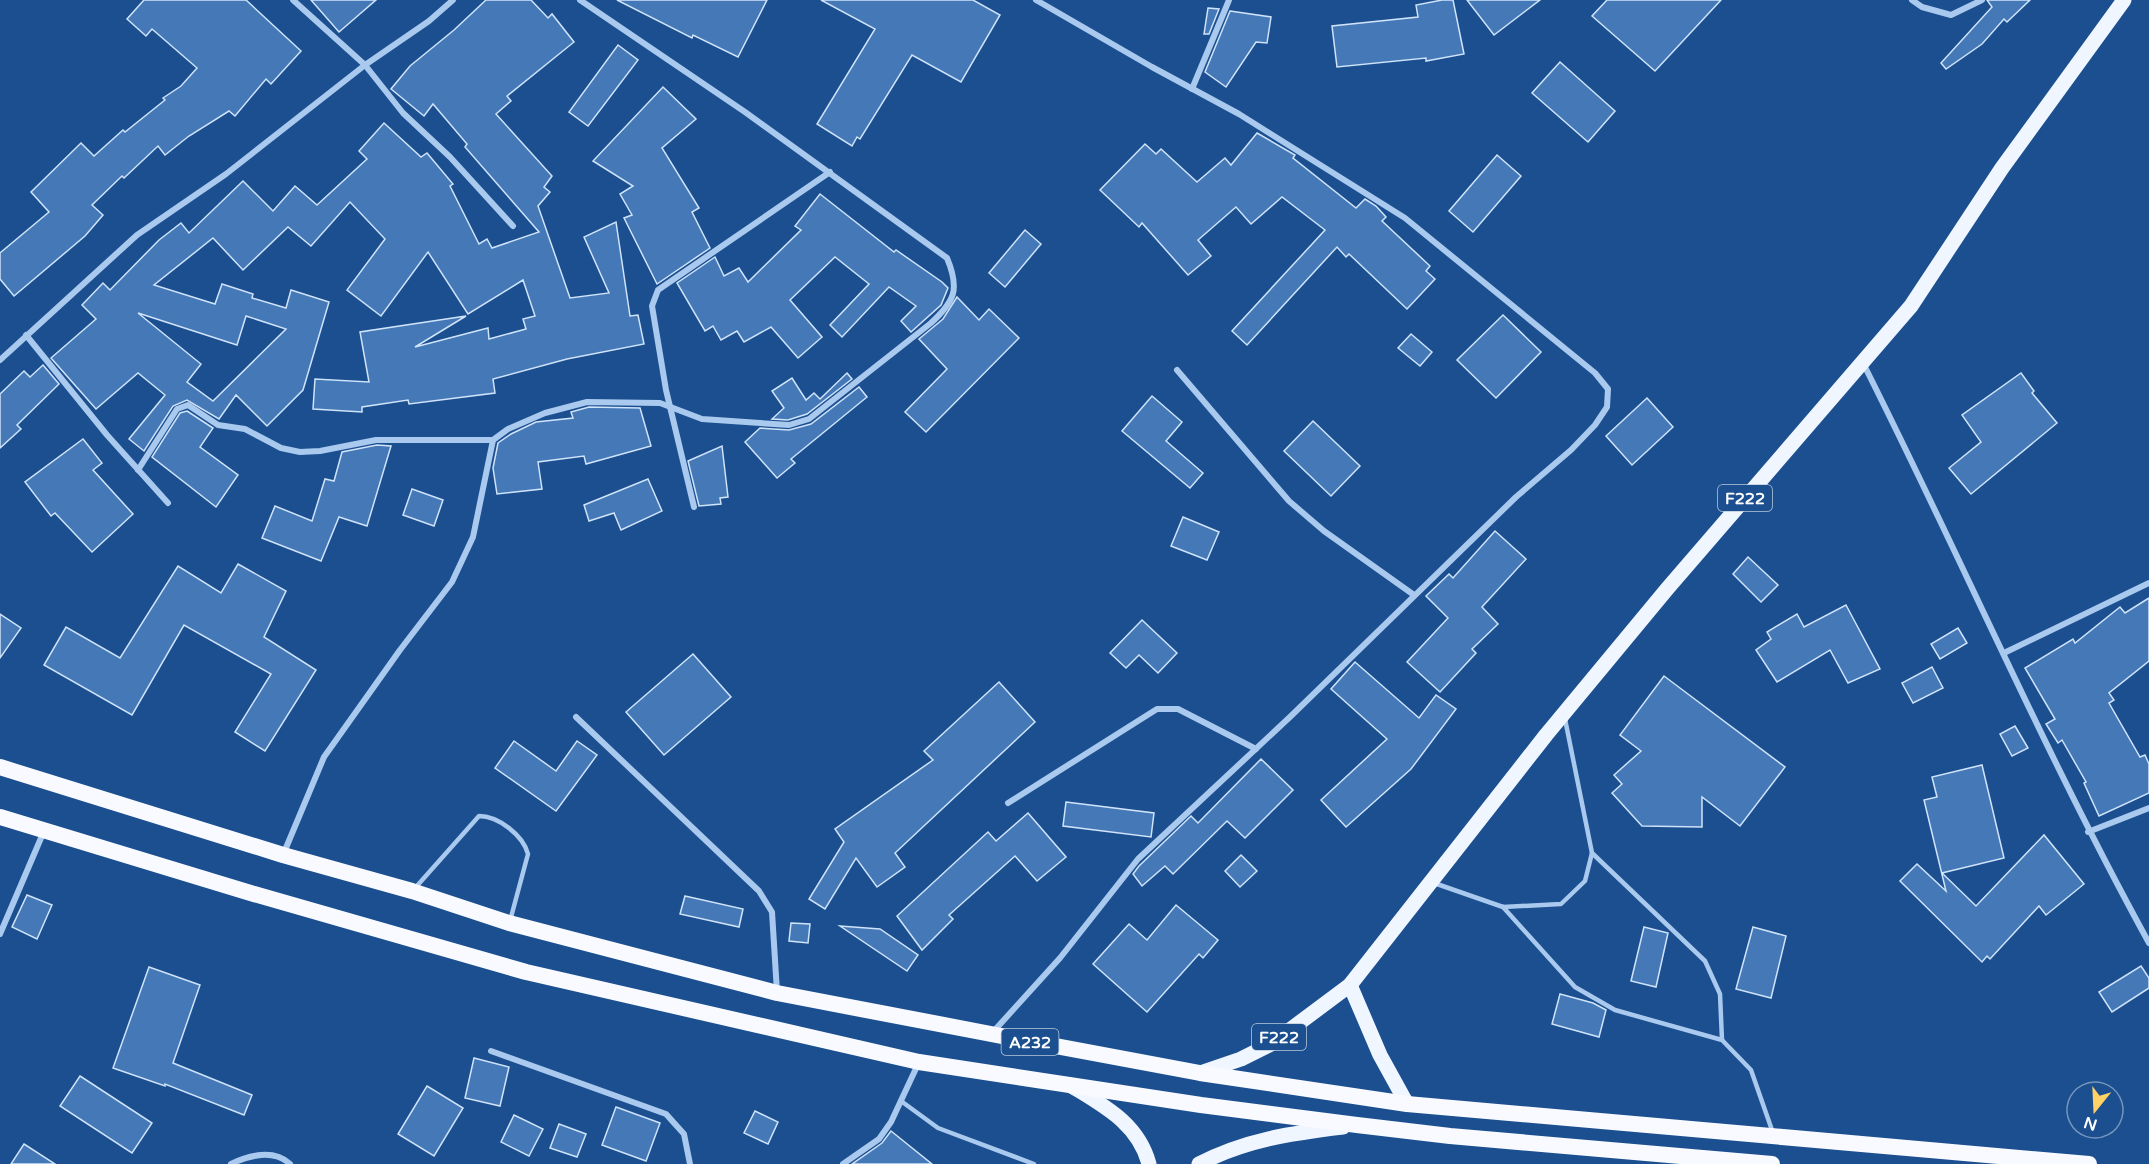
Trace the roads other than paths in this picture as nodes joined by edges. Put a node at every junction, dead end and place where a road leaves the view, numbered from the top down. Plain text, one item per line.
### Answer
1 (293, 0) edge
2 (453, 0) edge
3 (580, 0) edge
4 (1036, 0) edge
5 (1228, 0) edge
6 (1912, 0) edge
7 (1982, 0) edge
8 (2124, 0) edge
9 (365, 65) junction
10 (1192, 88) junction
11 (830, 172) junction
12 (513, 225) dead end
13 (26, 334) junction
14 (0, 360) edge
15 (1863, 362) junction
16 (1177, 370) dead end
17 (672, 406) junction
18 (493, 440) junction
19 (138, 470) junction
20 (168, 503) dead end
21 (694, 507) dead end
22 (2149, 583) edge
23 (1414, 595) junction
24 (2004, 653) junction
25 (1564, 713) junction
26 (576, 717) dead end
27 (1256, 749) junction
28 (0, 767) edge
29 (1008, 803) dead end
30 (2149, 808) edge
31 (0, 817) edge
32 (44, 830) junction
33 (2088, 832) junction
34 (1592, 853) junction
35 (283, 855) junction
36 (1431, 882) junction
37 (412, 891) junction
38 (1503, 907) junction
39 (509, 923) junction
40 (0, 934) edge
41 (2149, 943) edge
42 (1350, 985) junction
43 (777, 993) junction
44 (991, 1034) junction
45 (1722, 1040) junction
46 (491, 1051) dead end
47 (920, 1062) junction
48 (1200, 1073) junction
49 (1071, 1085) junction
50 (901, 1101) junction
51 (1407, 1104) junction
52 (1357, 1125) junction
53 (1775, 1138) junction
54 (1743, 1163) edge
55 (231, 1164) edge
56 (290, 1164) edge
57 (690, 1164) edge
58 (843, 1164) edge
59 (1034, 1164) edge
60 (1149, 1164) edge
61 (1199, 1164) edge
62 (1772, 1164) edge
63 (2089, 1164) edge

1 - 9 street
2 - 9 street
3 - 11 street
4 - 10 street
5 - 10 street
6 - 7 street
8 - 15 main road, F222
9 - 12 street
9 - 13 street
10 - 23 street
11 - 17 street
11 - 17 street
13 - 14 street
13 - 19 street
15 - 24 street
15 - 25 main road, F222
16 - 23 street
17 - 18 street
17 - 21 street
18 - 19 street
18 - 35 street
19 - 20 street
22 - 24 street
23 - 27 street
24 - 33 street
25 - 34 lane
25 - 36 main road, F222
26 - 43 street
27 - 29 street
27 - 44 street
28 - 35 highway, A232
30 - 33 street
31 - 32 highway, A232
32 - 40 street
32 - 47 highway, A232
33 - 41 street
34 - 38 lane
34 - 45 lane
35 - 37 highway, A232
36 - 38 lane
36 - 42 main road, F222
37 - 39 highway, A232
37 - 39 lane
38 - 45 lane
39 - 43 highway, A232
42 - 48 main road, F222
42 - 51 main road
43 - 44 highway, A232
44 - 48 highway, A232
45 - 53 lane
46 - 57 street
47 - 49 highway, A232
47 - 50 street
48 - 51 highway, A232
49 - 52 highway, A232
49 - 60 main road
50 - 58 street
50 - 59 lane
51 - 53 highway, A232
52 - 54 highway, A232
52 - 61 main road
53 - 63 highway, A232
54 - 62 highway, A232
55 - 56 street

